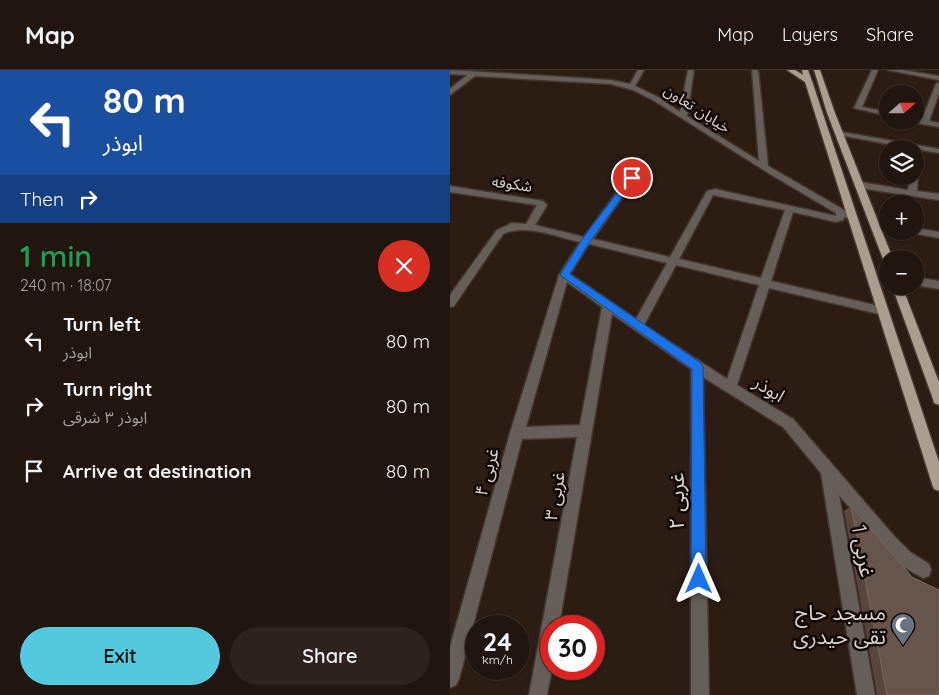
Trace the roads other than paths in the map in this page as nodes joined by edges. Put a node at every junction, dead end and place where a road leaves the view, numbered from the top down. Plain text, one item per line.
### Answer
1 (558, 70) edge
2 (642, 70) edge
3 (690, 70) edge
4 (755, 70) edge
5 (790, 70) edge
6 (805, 70) edge
7 (828, 70) edge
8 (875, 70) edge
9 (891, 70) edge
10 (450, 72) edge
11 (475, 72) edge
12 (818, 73) edge
13 (551, 78) junction
14 (939, 78) edge
15 (809, 81) junction
16 (939, 84) edge
17 (632, 86) junction
18 (450, 93) edge
19 (879, 112) edge
20 (683, 117) junction
21 (925, 122) joint
22 (939, 125) edge
23 (824, 132) junction
24 (839, 133) junction
25 (879, 140) edge
26 (924, 148) edge
27 (939, 151) edge
28 (764, 167) junction
29 (632, 178) dead end
30 (860, 185) junction
31 (913, 185) edge
32 (450, 189) edge
33 (912, 193) junction
34 (939, 197) edge
35 (790, 209) junction
36 (841, 212) junction
37 (853, 218) junction
38 (874, 224) junction
39 (879, 225) edge
40 (528, 227) junction
41 (924, 232) edge
42 (939, 235) edge
43 (586, 240) junction
44 (884, 250) edge
45 (672, 262) junction
46 (564, 275) junction
47 (924, 282) edge
48 (765, 283) junction
49 (939, 285) edge
50 (901, 295) edge
51 (450, 303) edge
52 (608, 304) junction
53 (883, 311) junction
54 (638, 326) junction
55 (697, 367) junction
56 (730, 387) junction
57 (939, 399) edge
58 (585, 431) junction
59 (517, 433) junction
60 (925, 440) junction
61 (939, 440) edge
62 (828, 473) junction
63 (939, 484) edge
64 (923, 570) dead end
65 (450, 679) edge
66 (538, 695) edge
67 (700, 695) edge
68 (866, 695) edge

1 - 13 street
2 - 17 street
3 - 20 street
4 - 28 street
5 - 15 main road
6 - 15 main road
7 - 12 main road
8 - 19 street
9 - 14 street
10 - 11 street, خیابان تعاون
11 - 13 street, خیابان تعاون
11 - 18 street
12 - 24 main road
13 - 17 street, خیابان تعاون
15 - 23 main road
16 - 21 street
17 - 20 street, خیابان تعاون
20 - 28 street, خیابان تعاون
21 - 22 street
23 - 24 main road
23 - 37 main road
24 - 25 street
24 - 30 main road
26 - 27 street
28 - 36 street, خیابان تعاون
29 - 43 street, غربی ۴
30 - 33 street
30 - 38 main road
31 - 33 street
32 - 40 street, شکوفه
33 - 34 street
35 - 36 street
35 - 45 street
35 - 48 street
36 - 37 street, خیابان تعاون
37 - 53 main road
38 - 39 street
38 - 44 main road
40 - 43 street
40 - 51 street
41 - 42 street
43 - 45 street
43 - 46 street, غربی ۴
45 - 48 street
45 - 54 street
46 - 52 street, ابوذر
46 - 59 street, غربی ۴
47 - 49 street
48 - 53 street
48 - 56 street
50 - 57 main road
52 - 54 street, ابوذر
52 - 58 street, غربی ۳
53 - 60 main road
54 - 55 street, ابوذر
55 - 56 street, ابوذر
55 - 67 street, غربی ۲
56 - 62 street, ابوذر
58 - 59 street
58 - 66 street, غربی ۳
59 - 65 street, غربی ۴
60 - 61 main road
60 - 63 main road
62 - 64 street, ابوذر
62 - 68 street, غربی 1

